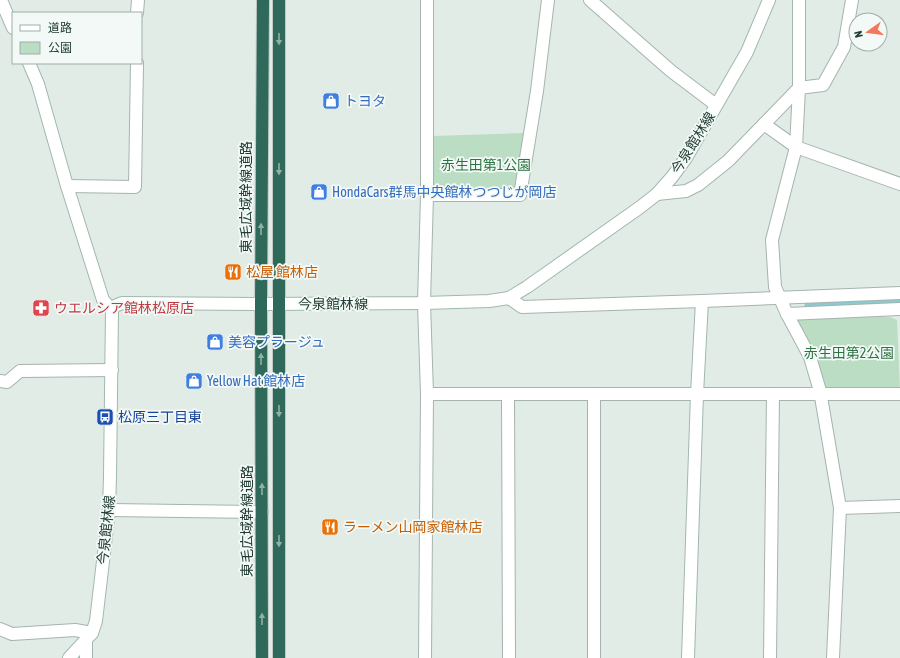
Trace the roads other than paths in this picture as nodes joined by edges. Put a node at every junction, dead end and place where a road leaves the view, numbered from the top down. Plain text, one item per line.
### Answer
1 (1, 0) edge
2 (138, 0) edge
3 (262, 0) edge
4 (279, 0) edge
5 (427, 0) edge
6 (548, 0) edge
7 (590, 0) edge
8 (769, 0) edge
9 (799, 0) edge
10 (852, 0) edge
11 (137, 12) edge
12 (12, 26) edge
13 (29, 64) edge
14 (137, 64) edge
15 (799, 88) junction
16 (716, 105) junction
17 (764, 124) junction
18 (796, 147) junction
19 (900, 184) edge
20 (67, 186) junction
21 (657, 194) junction
22 (426, 195) junction
23 (900, 293) edge
24 (509, 298) junction
25 (780, 298) junction
26 (702, 301) junction
27 (424, 303) junction
28 (261, 304) junction
29 (279, 304) junction
30 (900, 309) edge
31 (112, 310) junction
32 (787, 314) junction
33 (112, 370) junction
34 (0, 381) edge
35 (427, 394) junction
36 (508, 394) junction
37 (594, 394) junction
38 (697, 394) junction
39 (773, 394) junction
40 (821, 394) junction
41 (900, 394) edge
42 (900, 506) edge
43 (840, 508) junction
44 (109, 510) junction
45 (262, 512) junction
46 (0, 629) edge
47 (89, 637) junction
48 (69, 658) edge
49 (86, 658) edge
50 (262, 658) edge
51 (279, 658) edge
52 (425, 658) edge
53 (509, 658) edge
54 (594, 658) edge
55 (688, 658) edge
56 (770, 658) edge
57 (833, 658) edge

1 - 12 street
2 - 11 street
28 -> 3 highway, 東毛広域幹線道路
4 -> 29 highway
5 - 22 street
6 - 22 street
7 - 16 street
8 - 16 street, 今泉館林線
9 - 15 street
10 - 15 street
13 - 20 street
14 - 20 street
15 - 17 street
15 - 18 street
16 - 21 street, 今泉館林線
17 - 18 street
17 - 21 street
18 - 19 street
18 - 25 street
20 - 31 street
21 - 24 street, 今泉館林線
22 - 27 street
23 - 25 street
24 - 26 street
24 - 27 street, 今泉館林線
25 - 26 street
25 - 32 street
26 - 38 street
27 - 29 street, 今泉館林線
27 - 35 street
28 - 29 street, 今泉館林線
28 - 31 street, 今泉館林線
45 -> 28 highway, 東毛広域幹線道路
29 -> 51 highway
30 - 32 street
31 - 33 street, 今泉館林線
32 - 40 street
33 - 34 street
33 - 44 street, 今泉館林線
35 - 36 street
35 - 52 street
36 - 37 street
36 - 53 street
37 - 38 street
37 - 54 street
38 - 39 street
38 - 55 street
39 - 40 street
39 - 56 street
40 - 41 street
40 - 43 street
42 - 43 street
43 - 57 street
44 - 45 street
44 - 47 street, 今泉館林線
50 -> 45 highway, 東毛広域幹線道路
46 - 47 street
47 - 48 street, 今泉館林線
47 - 49 street

